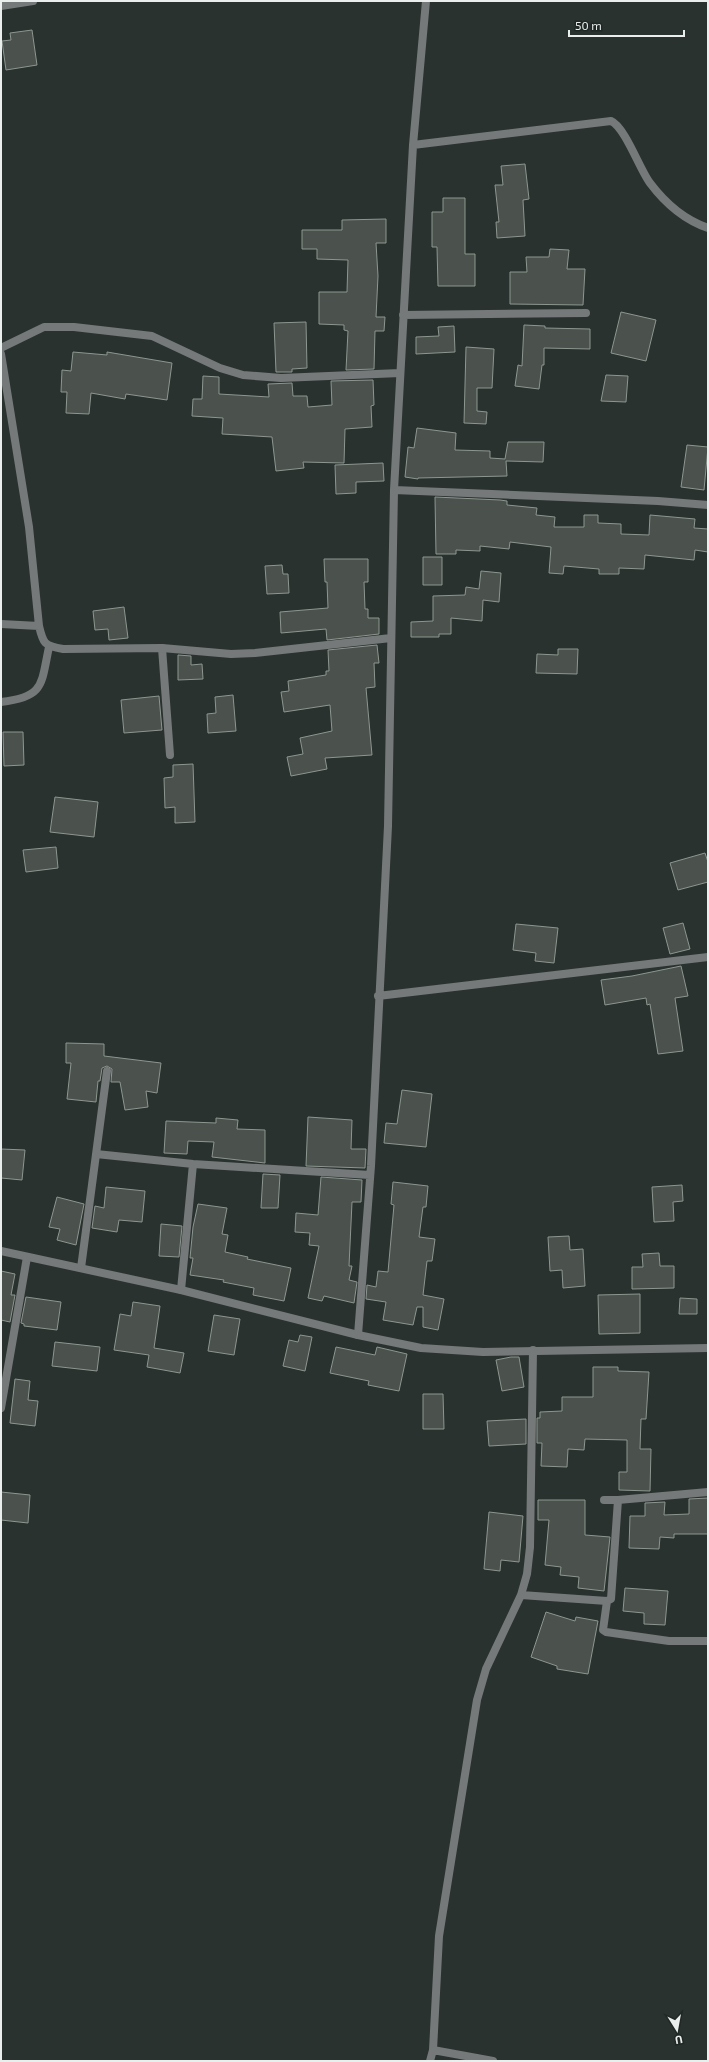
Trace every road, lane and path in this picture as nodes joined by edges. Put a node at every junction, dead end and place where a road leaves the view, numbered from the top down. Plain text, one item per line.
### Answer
1 (33, 1) edge
2 (426, 1) edge
3 (1, 6) edge
4 (413, 145) junction
5 (708, 228) edge
6 (586, 313) dead end
7 (403, 315) junction
8 (1, 348) edge
9 (1, 354) edge
10 (400, 373) junction
11 (394, 490) junction
12 (708, 505) edge
13 (1, 624) edge
14 (39, 626) junction
15 (391, 638) junction
16 (49, 647) junction
17 (162, 648) junction
18 (1, 702) edge
19 (170, 755) dead end
20 (708, 957) edge
21 (378, 996) junction
22 (107, 1071) dead end
23 (96, 1154) junction
24 (193, 1164) junction
25 (370, 1175) junction
26 (1, 1251) edge
27 (27, 1257) junction
28 (81, 1268) junction
29 (181, 1290) junction
30 (358, 1335) junction
31 (708, 1348) edge
32 (533, 1350) junction
33 (1, 1408) edge
34 (708, 1492) edge
35 (604, 1500) dead end
36 (618, 1500) junction
37 (521, 1595) junction
38 (607, 1601) junction
39 (708, 1641) edge
40 (433, 2050) junction
41 (430, 2061) edge
42 (493, 2061) edge

1 - 3 street
2 - 4 street
4 - 5 street
4 - 7 street
6 - 7 street
7 - 10 street
8 - 10 street
9 - 14 street
10 - 11 street
11 - 12 street
11 - 15 street
13 - 14 street
14 - 16 street
15 - 17 street
15 - 21 street
16 - 17 street
16 - 18 street
17 - 19 street
20 - 21 street
21 - 25 street
22 - 23 street
23 - 24 street
23 - 28 street
24 - 25 street
24 - 29 street
25 - 30 street
26 - 27 street
27 - 28 street
27 - 33 street
28 - 29 street
29 - 30 street
30 - 32 street
31 - 32 street
32 - 37 street
34 - 36 street
35 - 36 street
36 - 38 street
37 - 38 street
37 - 40 street
38 - 39 street
40 - 41 street
40 - 42 street

